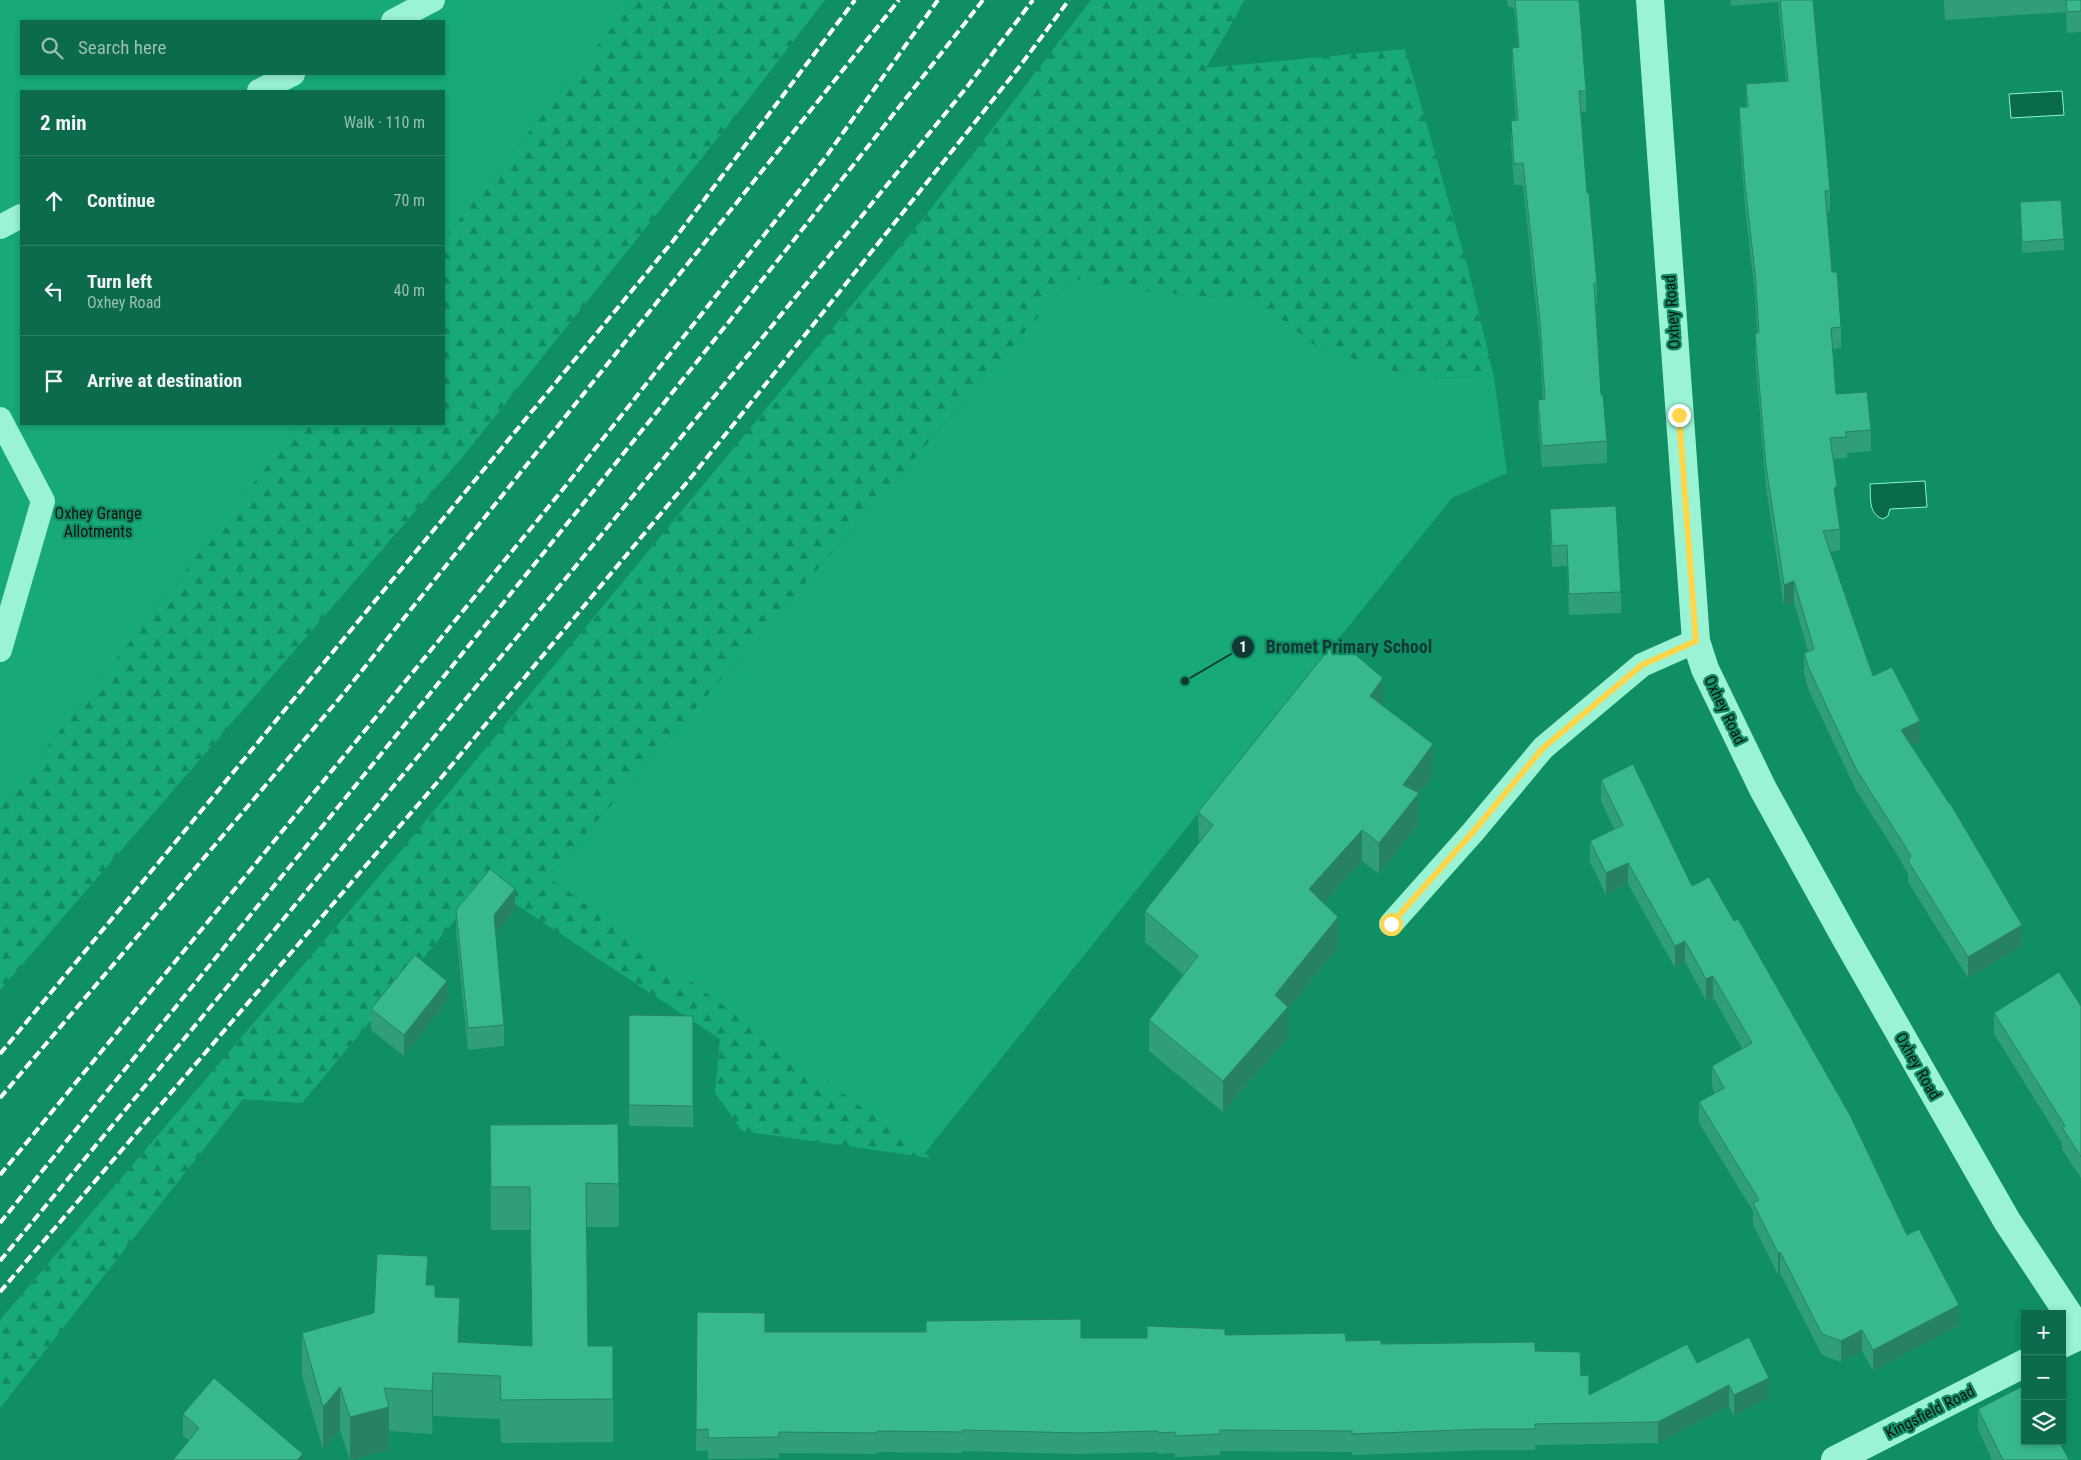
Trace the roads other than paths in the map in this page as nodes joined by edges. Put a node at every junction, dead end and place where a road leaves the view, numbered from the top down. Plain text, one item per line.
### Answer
1 (433, 0) edge
2 (1650, 0) edge
3 (395, 20) edge
4 (291, 75) edge
5 (261, 90) edge
6 (20, 217) edge
7 (0, 227) edge
8 (0, 419) edge
9 (1696, 641) junction
10 (0, 650) edge
11 (1391, 924) dead end
12 (2081, 1334) edge
13 (2066, 1342) edge
14 (2021, 1365) edge
15 (1835, 1460) edge

1 - 3 lane
2 - 9 street, Oxhey Road
4 - 5 lane
6 - 7 lane
8 - 10 lane
9 - 11 lane
9 - 12 street, Oxhey Road
12 - 13 street
14 - 15 street, Kingsfield Road

